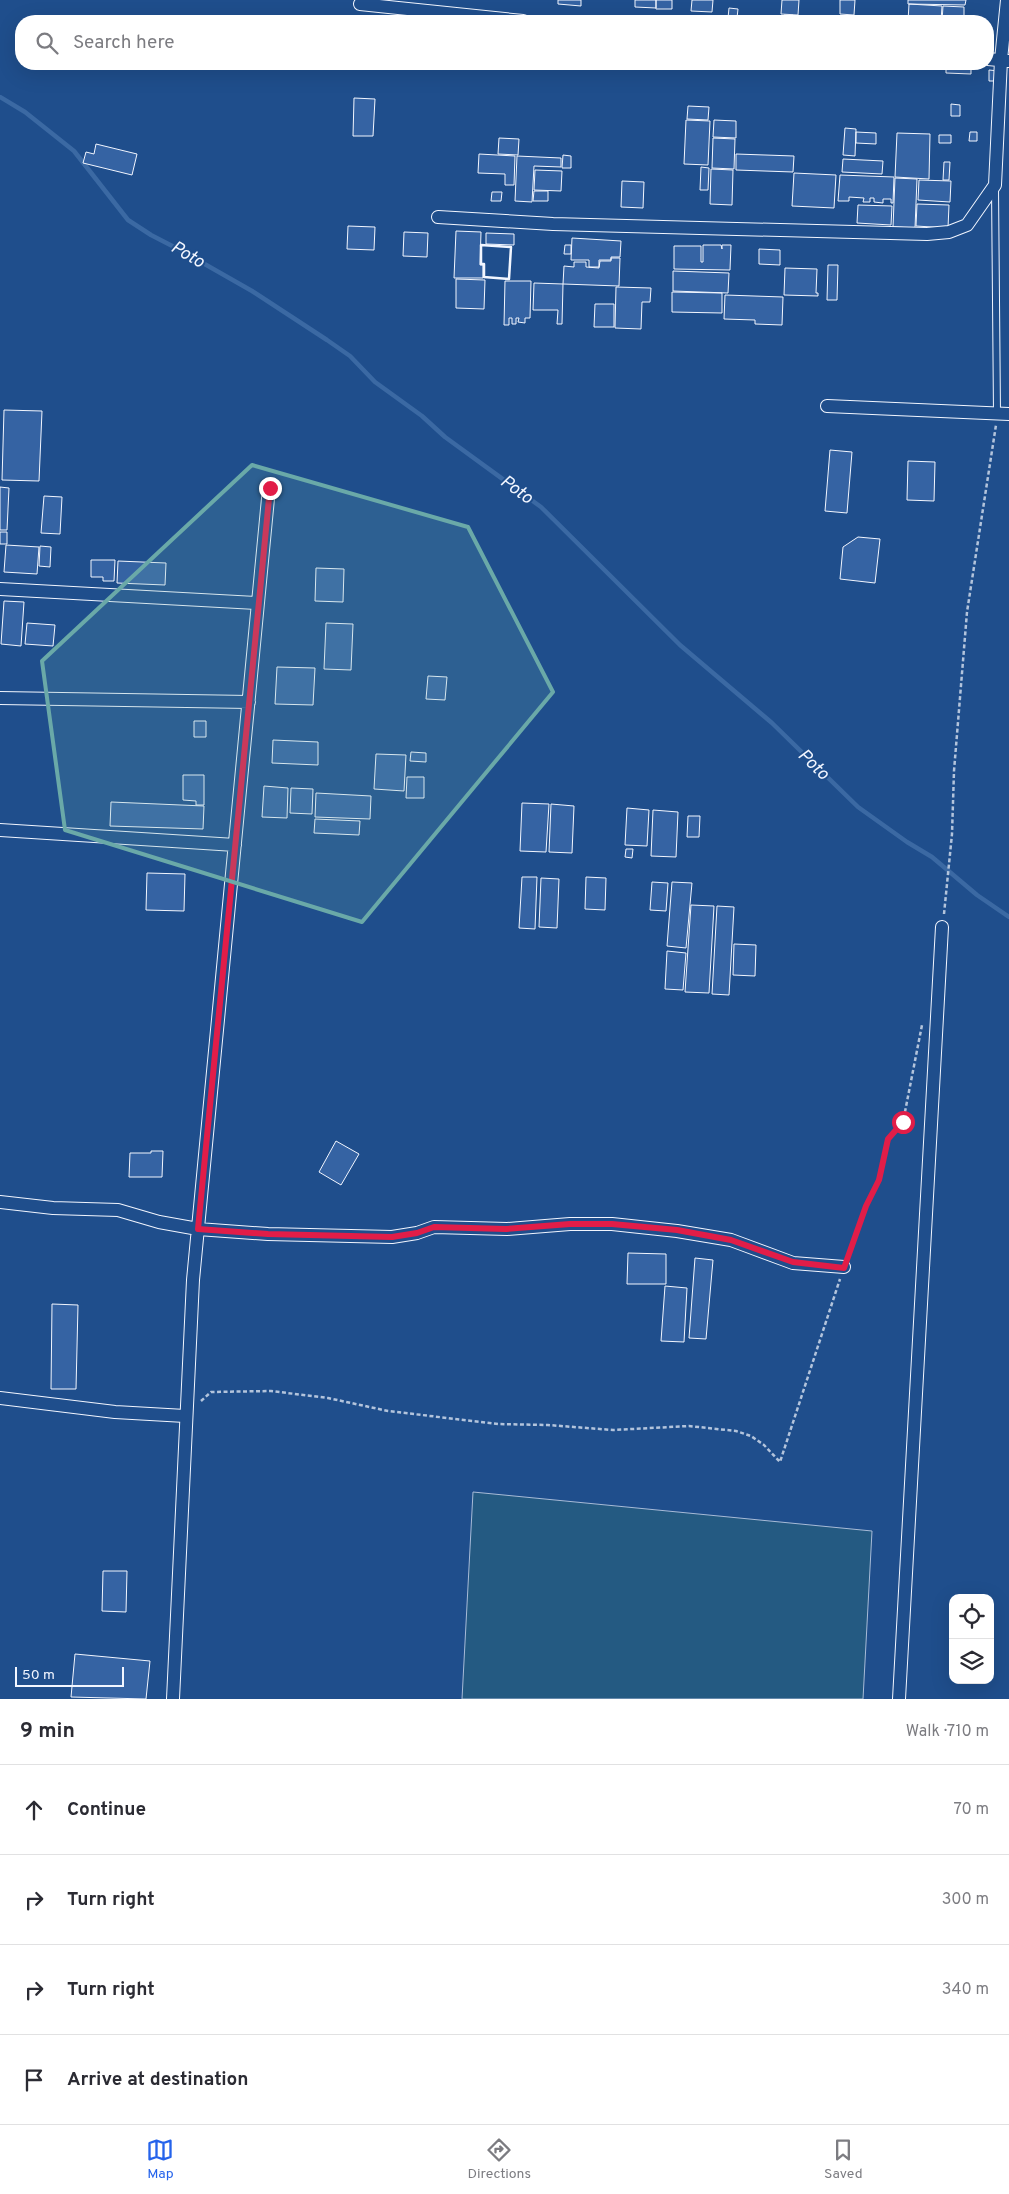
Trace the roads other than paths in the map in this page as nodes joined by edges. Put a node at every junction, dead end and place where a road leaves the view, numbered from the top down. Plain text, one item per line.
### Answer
1 (1007, 0) edge
2 (360, 4) dead end
3 (465, 15) edge
4 (999, 60) edge
5 (995, 185) junction
6 (438, 217) dead end
7 (827, 406) dead end
8 (1003, 414) edge
9 (270, 488) dead end
10 (0, 589) edge
11 (258, 603) junction
12 (0, 698) edge
13 (249, 702) junction
14 (0, 830) edge
15 (235, 845) junction
16 (942, 927) road end
17 (0, 1202) edge
18 (198, 1229) junction
19 (844, 1268) road end
20 (0, 1398) edge
21 (185, 1416) junction
22 (173, 1699) edge
23 (899, 1699) edge

1 - 4 street
2 - 3 street
4 - 5 street
5 - 6 street
5 - 8 lane
7 - 8 street
9 - 11 street
10 - 11 street
11 - 13 street
12 - 13 street
13 - 15 street
14 - 15 street
15 - 18 street
16 - 23 street
17 - 18 street
18 - 19 street
18 - 21 street
20 - 21 street
21 - 22 street

